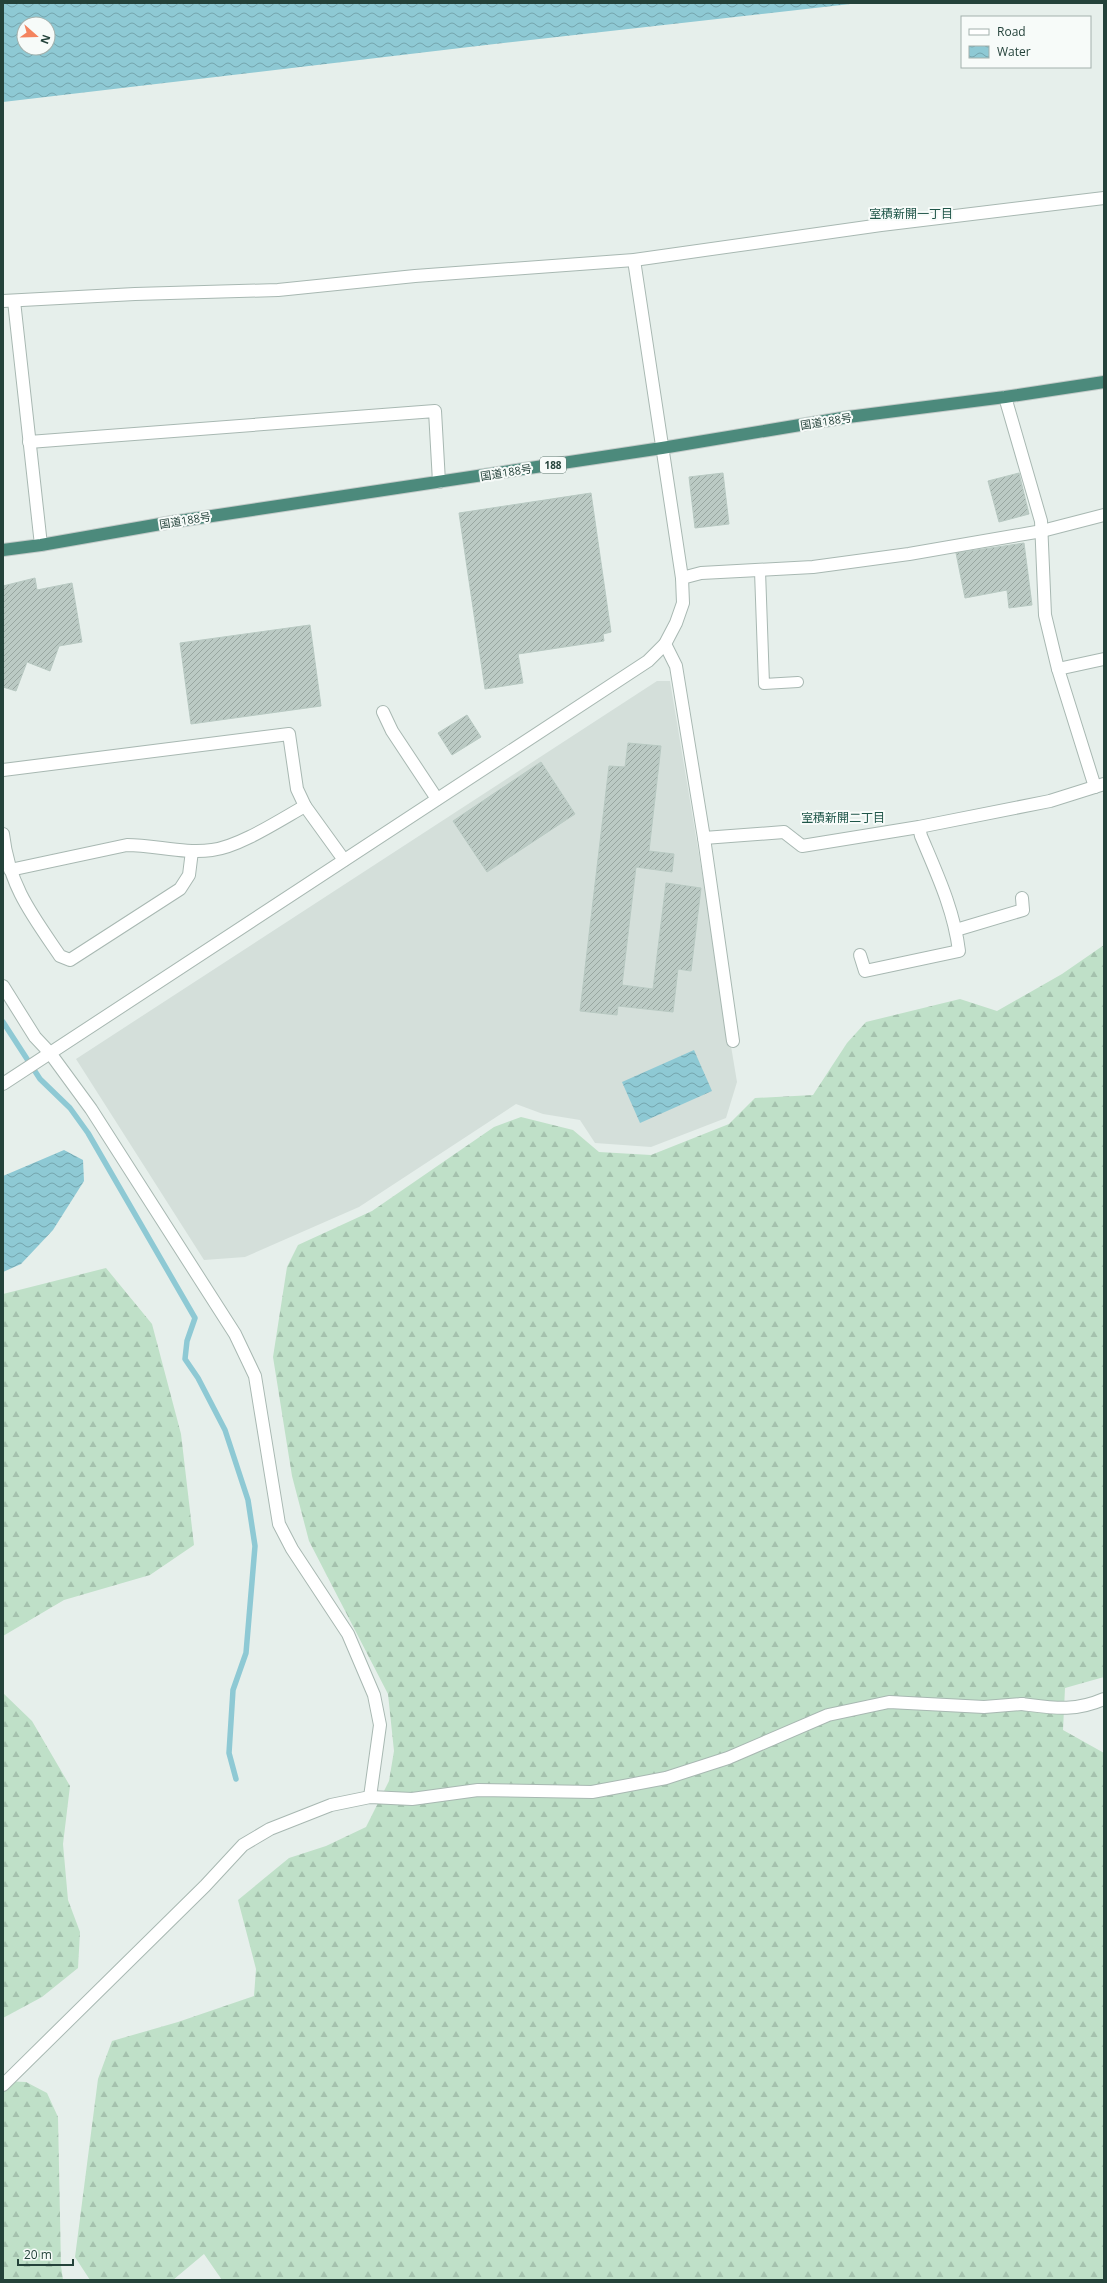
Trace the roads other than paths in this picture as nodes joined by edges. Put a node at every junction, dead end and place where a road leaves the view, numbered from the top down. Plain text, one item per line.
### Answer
1 (1104, 198) edge
2 (634, 260) junction
3 (8, 301) edge
4 (1104, 382) edge
5 (1005, 397) junction
6 (29, 442) junction
7 (662, 448) junction
8 (439, 482) junction
9 (1104, 515) edge
10 (1042, 531) junction
11 (41, 545) junction
12 (3, 550) edge
13 (760, 571) junction
14 (682, 578) junction
15 (665, 644) junction
16 (1104, 659) edge
17 (1058, 668) junction
18 (798, 682) dead end
19 (383, 712) dead end
20 (3, 770) edge
21 (1100, 785) edge
22 (437, 799) junction
23 (306, 806) junction
24 (919, 827) junction
25 (3, 834) edge
26 (704, 838) junction
27 (192, 851) junction
28 (344, 860) junction
29 (10, 870) junction
30 (1022, 898) dead end
31 (956, 930) junction
32 (860, 954) dead end
33 (3, 986) edge
34 (733, 1041) dead end
35 (50, 1053) junction
36 (3, 1084) edge
37 (1104, 1699) edge
38 (370, 1797) junction
39 (3, 2085) edge

1 - 2 street
2 - 3 street
2 - 7 street
3 - 6 street
4 - 5 highway, 国道188号 / 188
5 - 7 highway, 国道188号 / 188
5 - 10 street
6 - 8 street
6 - 11 street
7 - 8 highway, 国道188号 / 188
7 - 14 street
8 - 11 highway, 国道188号 / 188
9 - 10 street
10 - 13 street
10 - 17 street
11 - 12 highway, 国道188号 / 188
13 - 14 street
13 - 18 lane
14 - 15 street
15 - 22 street
15 - 26 street
16 - 17 street
17 - 21 street
19 - 22 street
20 - 23 street
21 - 24 street
22 - 28 street
23 - 27 street
23 - 28 street
24 - 26 street
24 - 31 street
25 - 29 street
26 - 34 street
27 - 29 street
27 - 29 street
28 - 35 street
30 - 31 street
31 - 32 street
33 - 35 street
35 - 36 street
35 - 38 street
37 - 38 street
38 - 39 street

